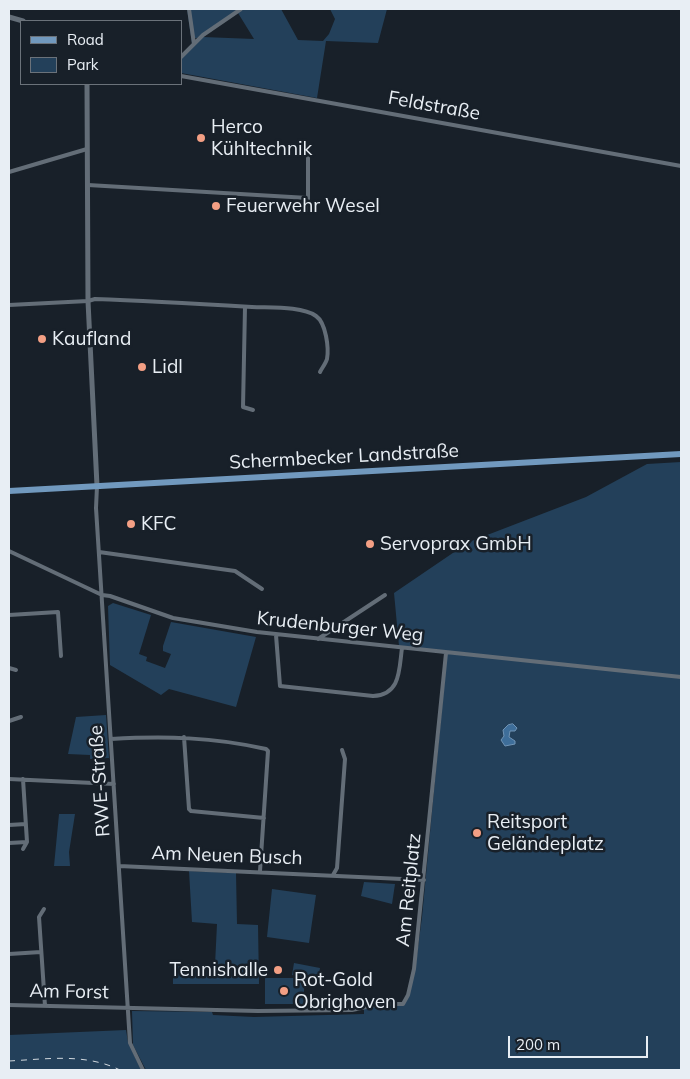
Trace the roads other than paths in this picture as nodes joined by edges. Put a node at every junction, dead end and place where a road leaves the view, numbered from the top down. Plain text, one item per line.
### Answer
1 (189, 9) edge
2 (241, 9) edge
3 (194, 44) junction
4 (182, 56) edge
5 (182, 76) edge
6 (88, 85) edge
7 (87, 149) junction
8 (308, 150) dead end
9 (681, 166) edge
10 (9, 172) edge
11 (88, 185) junction
12 (308, 198) junction
13 (308, 210) dead end
14 (88, 301) junction
15 (9, 305) edge
16 (245, 307) junction
17 (320, 372) dead end
18 (252, 410) dead end
19 (681, 454) edge
20 (97, 486) junction
21 (9, 491) edge
22 (9, 551) edge
23 (99, 552) junction
24 (262, 589) dead end
25 (385, 594) dead end
26 (102, 595) junction
27 (9, 615) edge
28 (276, 635) junction
29 (318, 639) junction
30 (402, 648) junction
31 (446, 653) junction
32 (61, 656) dead end
33 (9, 668) edge
34 (16, 670) dead end
35 (681, 677) edge
36 (21, 717) dead end
37 (9, 721) edge
38 (184, 737) junction
39 (112, 739) junction
40 (342, 750) dead end
41 (9, 778) edge
42 (24, 779) junction
43 (114, 784) junction
44 (264, 818) junction
45 (26, 824) junction
46 (9, 825) edge
47 (27, 842) junction
48 (9, 843) edge
49 (23, 849) dead end
50 (119, 866) junction
51 (260, 871) junction
52 (333, 875) junction
53 (424, 880) junction
54 (44, 909) dead end
55 (41, 952) junction
56 (9, 954) edge
57 (9, 1005) edge
58 (45, 1006) junction
59 (129, 1008) junction
60 (144, 1070) edge

1 - 3 street
2 - 3 street
3 - 4 street
5 - 9 street, Feldstraße
6 - 7 street
7 - 10 street
7 - 11 street
8 - 12 street
11 - 12 street
11 - 14 street
12 - 13 street
14 - 15 street
14 - 16 street
14 - 20 street
16 - 17 street
16 - 18 street
19 - 20 main road, Schermbecker Landstraße
20 - 21 main road, Schermbecker Landstraße
20 - 23 street, RWE-Straße
22 - 26 street, Krudenburger Weg
23 - 24 street
23 - 26 street, RWE-Straße
25 - 29 street
26 - 28 street, Krudenburger Weg
26 - 39 street, RWE-Straße
27 - 32 street
28 - 29 street, Krudenburger Weg
28 - 30 street
29 - 30 street, Krudenburger Weg
30 - 31 street, Krudenburger Weg
31 - 35 street, Krudenburger Weg
31 - 53 street, Am Reitplatz
33 - 34 street
36 - 37 street
38 - 39 street
38 - 44 street
38 - 44 street
39 - 43 street, RWE-Straße
40 - 52 street
41 - 42 street
42 - 43 street
42 - 45 street
43 - 50 street, RWE-Straße
44 - 51 street
45 - 46 street
45 - 47 street
47 - 48 street
47 - 49 street
50 - 51 street, Am Neuen Busch
50 - 59 street, RWE-Straße
51 - 52 street, Am Neuen Busch
52 - 53 street, Am Neuen Busch
53 - 59 street, Am Reitplatz
54 - 55 street
55 - 56 street
55 - 58 street
57 - 58 street, Am Forst
58 - 59 street, Am Forst
59 - 60 street, RWE-Straße

